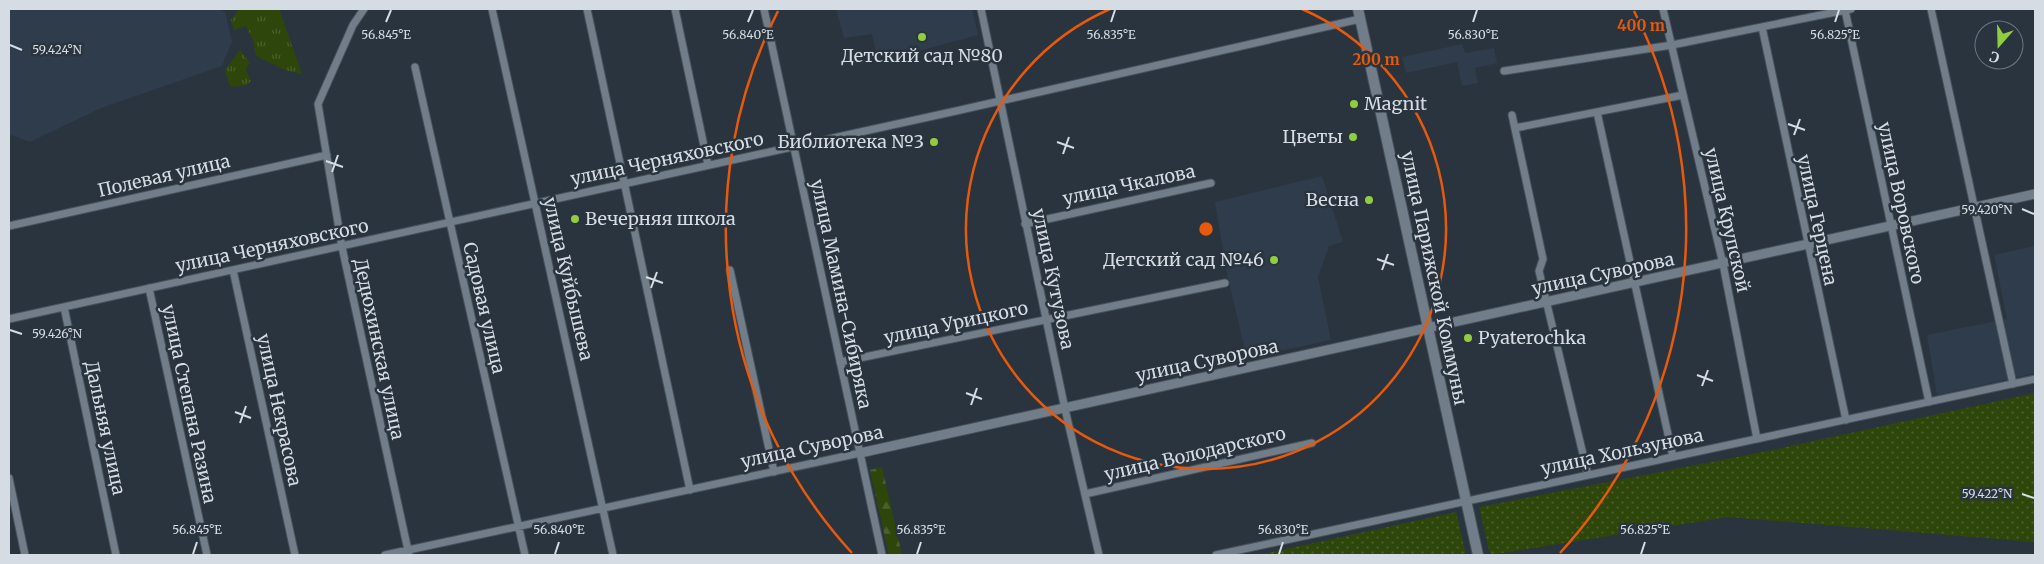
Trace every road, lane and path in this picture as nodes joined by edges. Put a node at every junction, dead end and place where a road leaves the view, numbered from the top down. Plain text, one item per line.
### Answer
1 (364, 9) edge
2 (492, 9) edge
3 (587, 9) edge
4 (675, 9) edge
5 (764, 9) edge
6 (980, 9) edge
7 (1664, 9) edge
8 (1848, 9) edge
9 (1931, 9) edge
10 (1359, 14) edge
11 (1762, 27) junction
12 (1672, 44) junction
13 (415, 67) dead end
14 (1504, 71) dead end
15 (1683, 95) junction
16 (1000, 101) junction
17 (1597, 112) junction
18 (1512, 115) dead end
19 (1515, 128) junction
20 (794, 147) junction
21 (327, 155) junction
22 (708, 166) junction
23 (624, 183) junction
24 (1211, 183) dead end
25 (2035, 194) edge
26 (535, 203) junction
27 (1975, 208) junction
28 (450, 222) junction
29 (1025, 224) junction
30 (9, 226) edge
31 (1890, 227) junction
32 (1807, 246) junction
33 (342, 247) junction
34 (1723, 264) junction
35 (233, 270) junction
36 (730, 270) dead end
37 (1225, 283) dead end
38 (1635, 284) junction
39 (149, 288) junction
40 (1546, 303) junction
41 (64, 307) junction
42 (9, 319) edge
43 (1046, 320) junction
44 (1430, 329) junction
45 (840, 362) junction
46 (2035, 378) edge
47 (2013, 384) junction
48 (1928, 402) junction
49 (1065, 409) junction
50 (1846, 420) junction
51 (1757, 439) junction
52 (1312, 443) dead end
53 (860, 454) junction
54 (1673, 457) junction
55 (774, 472) junction
56 (1588, 475) junction
57 (9, 478) edge
58 (690, 490) junction
59 (1085, 494) junction
60 (1466, 501) junction
61 (604, 508) junction
62 (518, 527) junction
63 (408, 553) edge
64 (25, 555) edge
65 (116, 555) edge
66 (207, 555) edge
67 (295, 555) edge
68 (385, 555) edge
69 (525, 555) edge
70 (613, 555) edge
71 (882, 555) edge
72 (1099, 555) edge
73 (1216, 555) edge
74 (1478, 555) edge

1 - 21 street, Дедюхинская улица
2 - 26 street, улица Куйбышева
3 - 23 street
4 - 22 street
5 - 20 street, улица Мамина-Сибиряка
6 - 16 street, улица Кутузова
7 - 12 street, улица Крупской
8 - 11 street
8 - 31 street, улица Воровского
9 - 27 street
10 - 16 street, улица Черняховского
10 - 44 main road, улица Парижской Коммуны
11 - 12 street
11 - 32 street, улица Герцена
12 - 14 street
12 - 15 street, улица Крупской
13 - 28 street, Садовая улица
15 - 17 street
15 - 34 street, улица Крупской
16 - 20 street, улица Черняховского
16 - 29 street, улица Кутузова
17 - 19 street
17 - 38 street
18 - 19 street
19 - 40 street
20 - 22 street, улица Черняховского
20 - 45 street, улица Мамина-Сибиряка
21 - 30 street, Полевая улица
21 - 33 street, Дедюхинская улица
22 - 23 street, улица Черняховского
23 - 26 street, улица Черняховского
23 - 58 street
24 - 29 street, улица Чкалова
25 - 27 street, улица Суворова
26 - 28 street, улица Черняховского
26 - 61 street, улица Куйбышева
27 - 31 street, улица Суворова
27 - 47 street
28 - 33 street, улица Черняховского
28 - 62 street, Садовая улица
29 - 43 street, улица Кутузова
31 - 32 street, улица Суворова
31 - 48 street, улица Воровского
32 - 34 street, улица Суворова
32 - 50 street, улица Герцена
33 - 35 street, улица Черняховского
33 - 63 street, Дедюхинская улица
34 - 38 street, улица Суворова
34 - 51 street, улица Крупской
35 - 39 street, улица Черняховского
35 - 67 street, улица Некрасова
36 - 55 street
37 - 43 street, улица Урицкого
38 - 40 street, улица Суворова
38 - 54 street
39 - 41 street, улица Черняховского
39 - 66 street, улица Степана Разина
40 - 44 street, улица Суворова
40 - 56 street
41 - 42 street, улица Черняховского
41 - 65 street, Дальняя улица
43 - 45 street, улица Урицкого
43 - 49 street, улица Кутузова
44 - 49 street, улица Суворова
44 - 60 main road, улица Парижской Коммуны
45 - 53 street, улица Мамина-Сибиряка
46 - 47 street, улица Хользунова
47 - 48 street, улица Хользунова
48 - 50 street, улица Хользунова
49 - 53 street, улица Суворова
49 - 59 street, улица Кутузова
50 - 51 street, улица Хользунова
51 - 54 street, улица Хользунова
52 - 59 street, улица Володарского
53 - 55 street, улица Суворова
53 - 71 street, улица Мамина-Сибиряка
54 - 56 street, улица Хользунова
55 - 58 street, улица Суворова
56 - 60 street, улица Хользунова
57 - 64 street
58 - 61 street, улица Суворова
59 - 72 street, улица Кутузова
60 - 73 street, улица Хользунова
60 - 74 main road, улица Парижской Коммуны
61 - 62 street, улица Суворова
61 - 70 street, улица Куйбышева
62 - 63 street, улица Суворова
62 - 69 street, Садовая улица
63 - 68 street, улица Суворова

